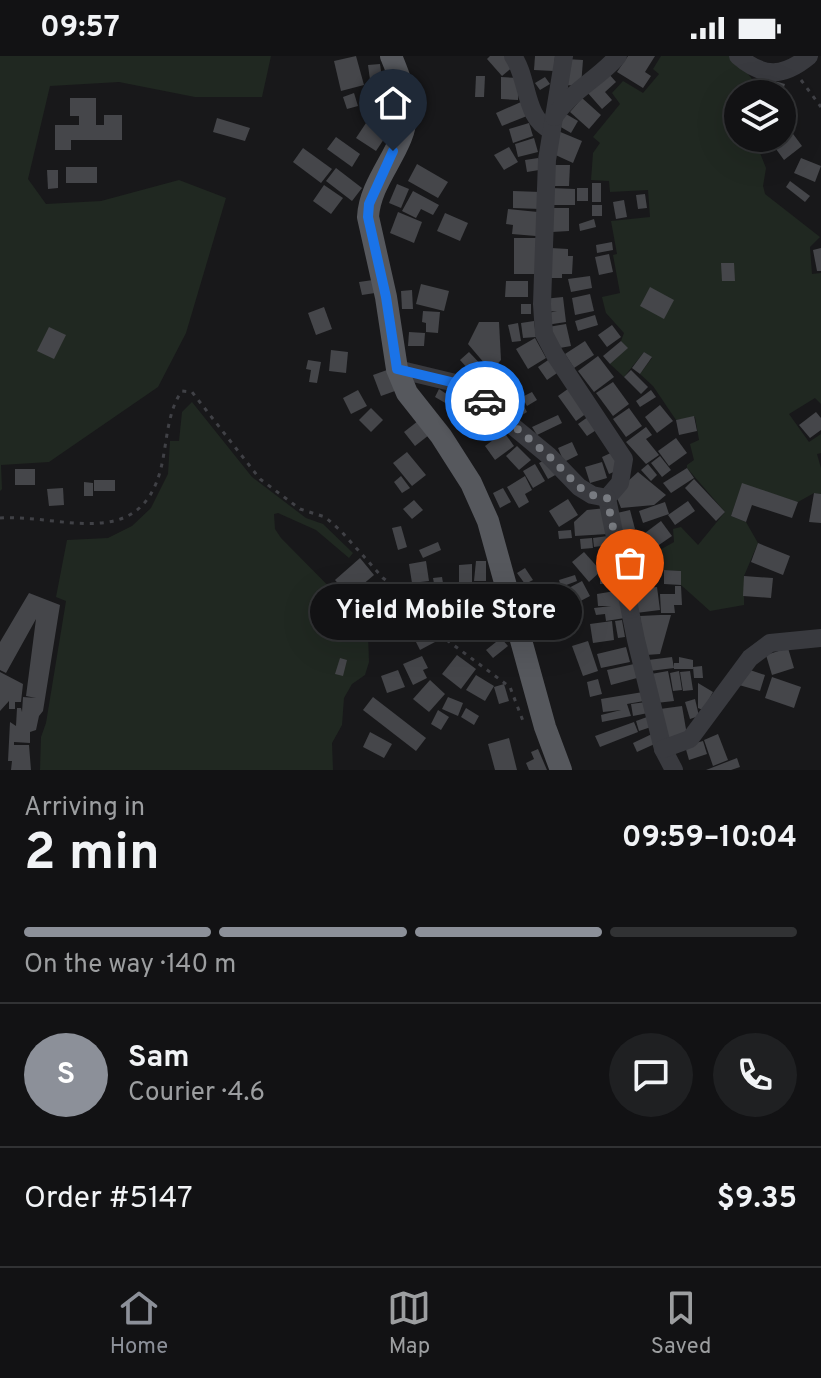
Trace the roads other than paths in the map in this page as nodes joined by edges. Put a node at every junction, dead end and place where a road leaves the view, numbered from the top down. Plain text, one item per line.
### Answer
1 (391, 56) edge
2 (513, 56) edge
3 (564, 56) edge
4 (618, 56) edge
5 (738, 56) edge
6 (809, 56) edge
7 (552, 124) junction
8 (397, 369) junction
9 (607, 498) junction
10 (821, 638) edge
11 (663, 749) junction
12 (561, 770) edge
13 (674, 770) edge

1 - 8 main road
2 - 7 street
3 - 7 street
4 - 7 street
5 - 6 street
7 - 9 street
8 - 9 street
8 - 12 main road
9 - 11 street
10 - 11 street
11 - 13 street

